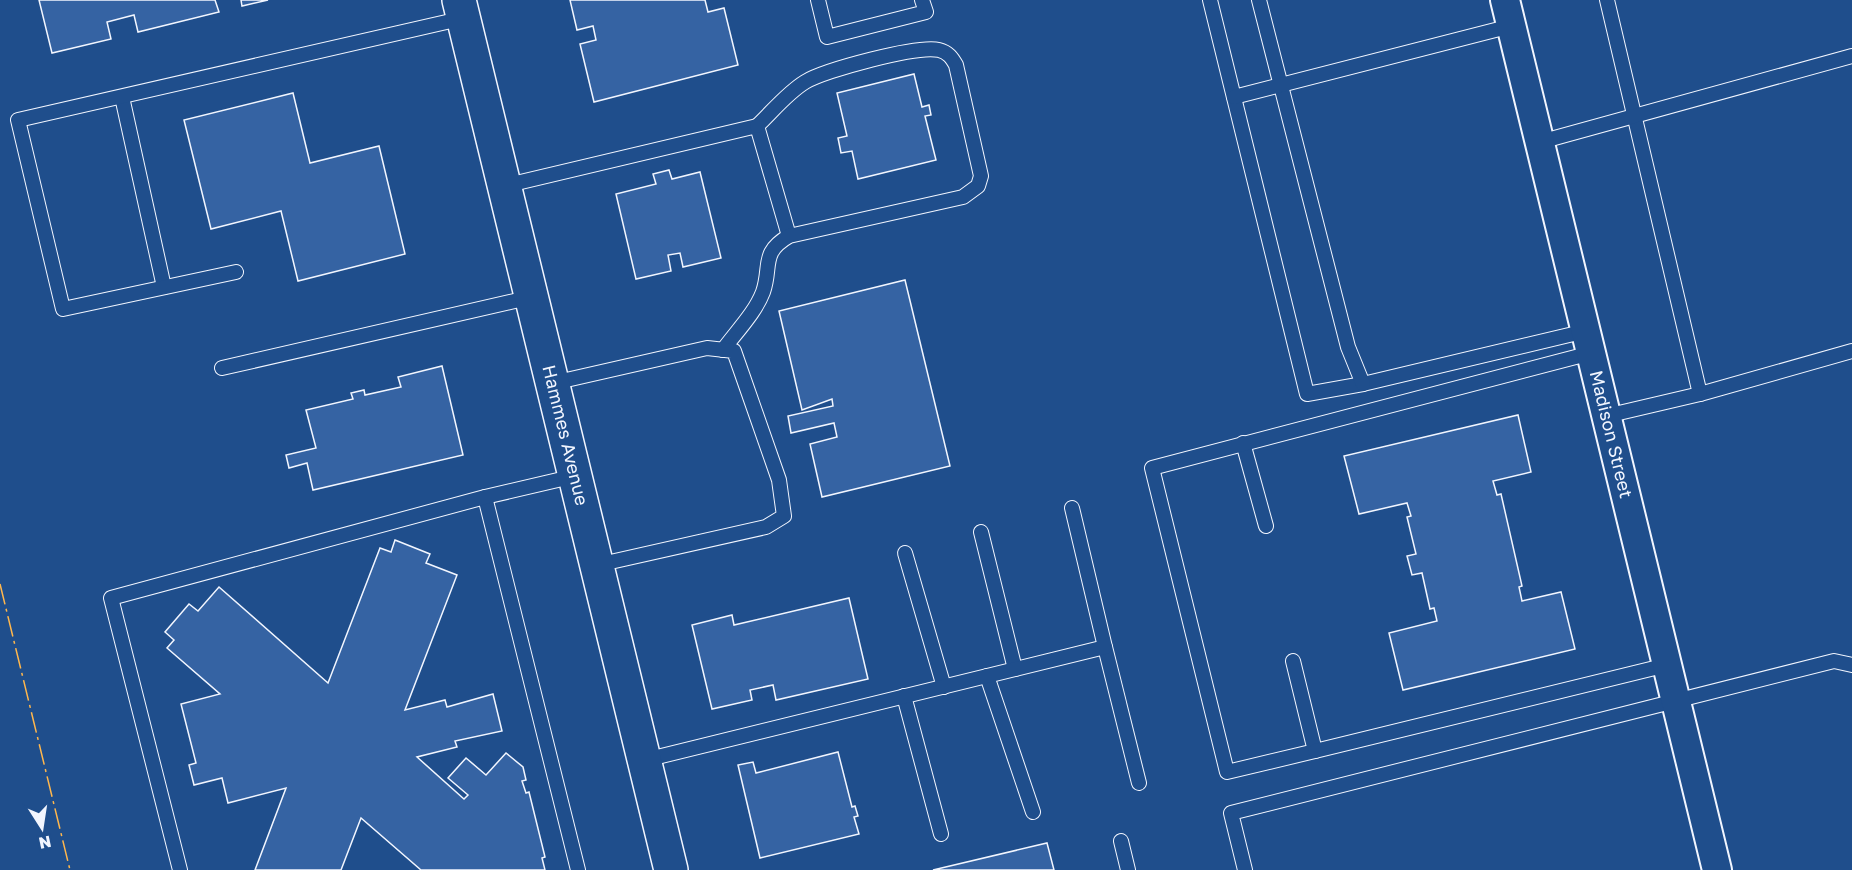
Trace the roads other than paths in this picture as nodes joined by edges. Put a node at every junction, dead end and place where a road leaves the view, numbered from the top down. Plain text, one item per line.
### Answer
1 (818, 0) edge
2 (922, 0) edge
3 (1210, 0) edge
4 (1259, 0) edge
5 (1607, 0) edge
6 (462, 9) edge
7 (1508, 13) edge
8 (1852, 56) edge
9 (1281, 86) junction
10 (122, 97) junction
11 (1234, 98) junction
12 (1635, 116) junction
13 (757, 126) junction
14 (1540, 142) junction
15 (504, 186) junction
16 (789, 236) junction
17 (236, 272) dead end
18 (164, 287) junction
19 (532, 297) junction
20 (1588, 342) junction
21 (723, 350) junction
22 (1852, 351) edge
23 (222, 368) dead end
24 (553, 384) junction
25 (1363, 384) junction
26 (1700, 393) junction
27 (1606, 416) junction
28 (1244, 443) junction
29 (575, 476) junction
30 (485, 497) junction
31 (1072, 508) dead end
32 (1266, 526) dead end
33 (981, 532) dead end
34 (905, 553) dead end
35 (597, 565) junction
36 (1105, 646) junction
37 (1293, 661) dead end
38 (1667, 665) junction
39 (1852, 665) edge
40 (1015, 669) junction
41 (987, 676) junction
42 (944, 687) junction
43 (904, 696) junction
44 (1676, 701) junction
45 (1315, 751) junction
46 (645, 760) junction
47 (1139, 783) dead end
48 (1033, 812) dead end
49 (941, 834) dead end
50 (1121, 841) dead end
51 (180, 870) edge
52 (578, 870) edge
53 (671, 870) edge
54 (1128, 870) edge
55 (1245, 870) edge
56 (1717, 870) edge

1 - 2 lane
3 - 11 lane
4 - 9 lane
5 - 12 lane
6 - 10 lane
6 - 15 street, Hammes Avenue
7 - 9 lane
7 - 14 street, Madison Street
8 - 12 lane
9 - 11 lane
9 - 25 lane
10 - 18 lane
10 - 18 lane
11 - 25 lane
12 - 14 lane
12 - 26 lane
13 - 15 lane
13 - 16 lane
13 - 16 lane
14 - 20 street, Madison Street
15 - 19 street, Hammes Avenue
16 - 21 lane
17 - 18 lane
19 - 23 lane
19 - 24 street, Hammes Avenue
20 - 25 lane
20 - 27 street, Madison Street
20 - 28 lane
21 - 24 lane
21 - 35 lane
22 - 26 lane
24 - 29 street, Hammes Avenue
26 - 27 lane
27 - 38 street, Madison Street
28 - 32 lane
28 - 45 lane
29 - 30 lane
29 - 35 street, Hammes Avenue
30 - 51 lane
30 - 52 lane
31 - 36 lane
33 - 40 lane
34 - 42 lane
35 - 46 street, Hammes Avenue
36 - 40 lane
36 - 47 lane
37 - 45 lane
38 - 44 street, Madison Street
38 - 45 lane
39 - 44 lane
40 - 41 lane
41 - 42 lane
41 - 48 lane
42 - 43 lane
43 - 46 lane
43 - 49 lane
44 - 55 lane
44 - 56 street, Madison Street
46 - 53 street, Hammes Avenue
50 - 54 lane

